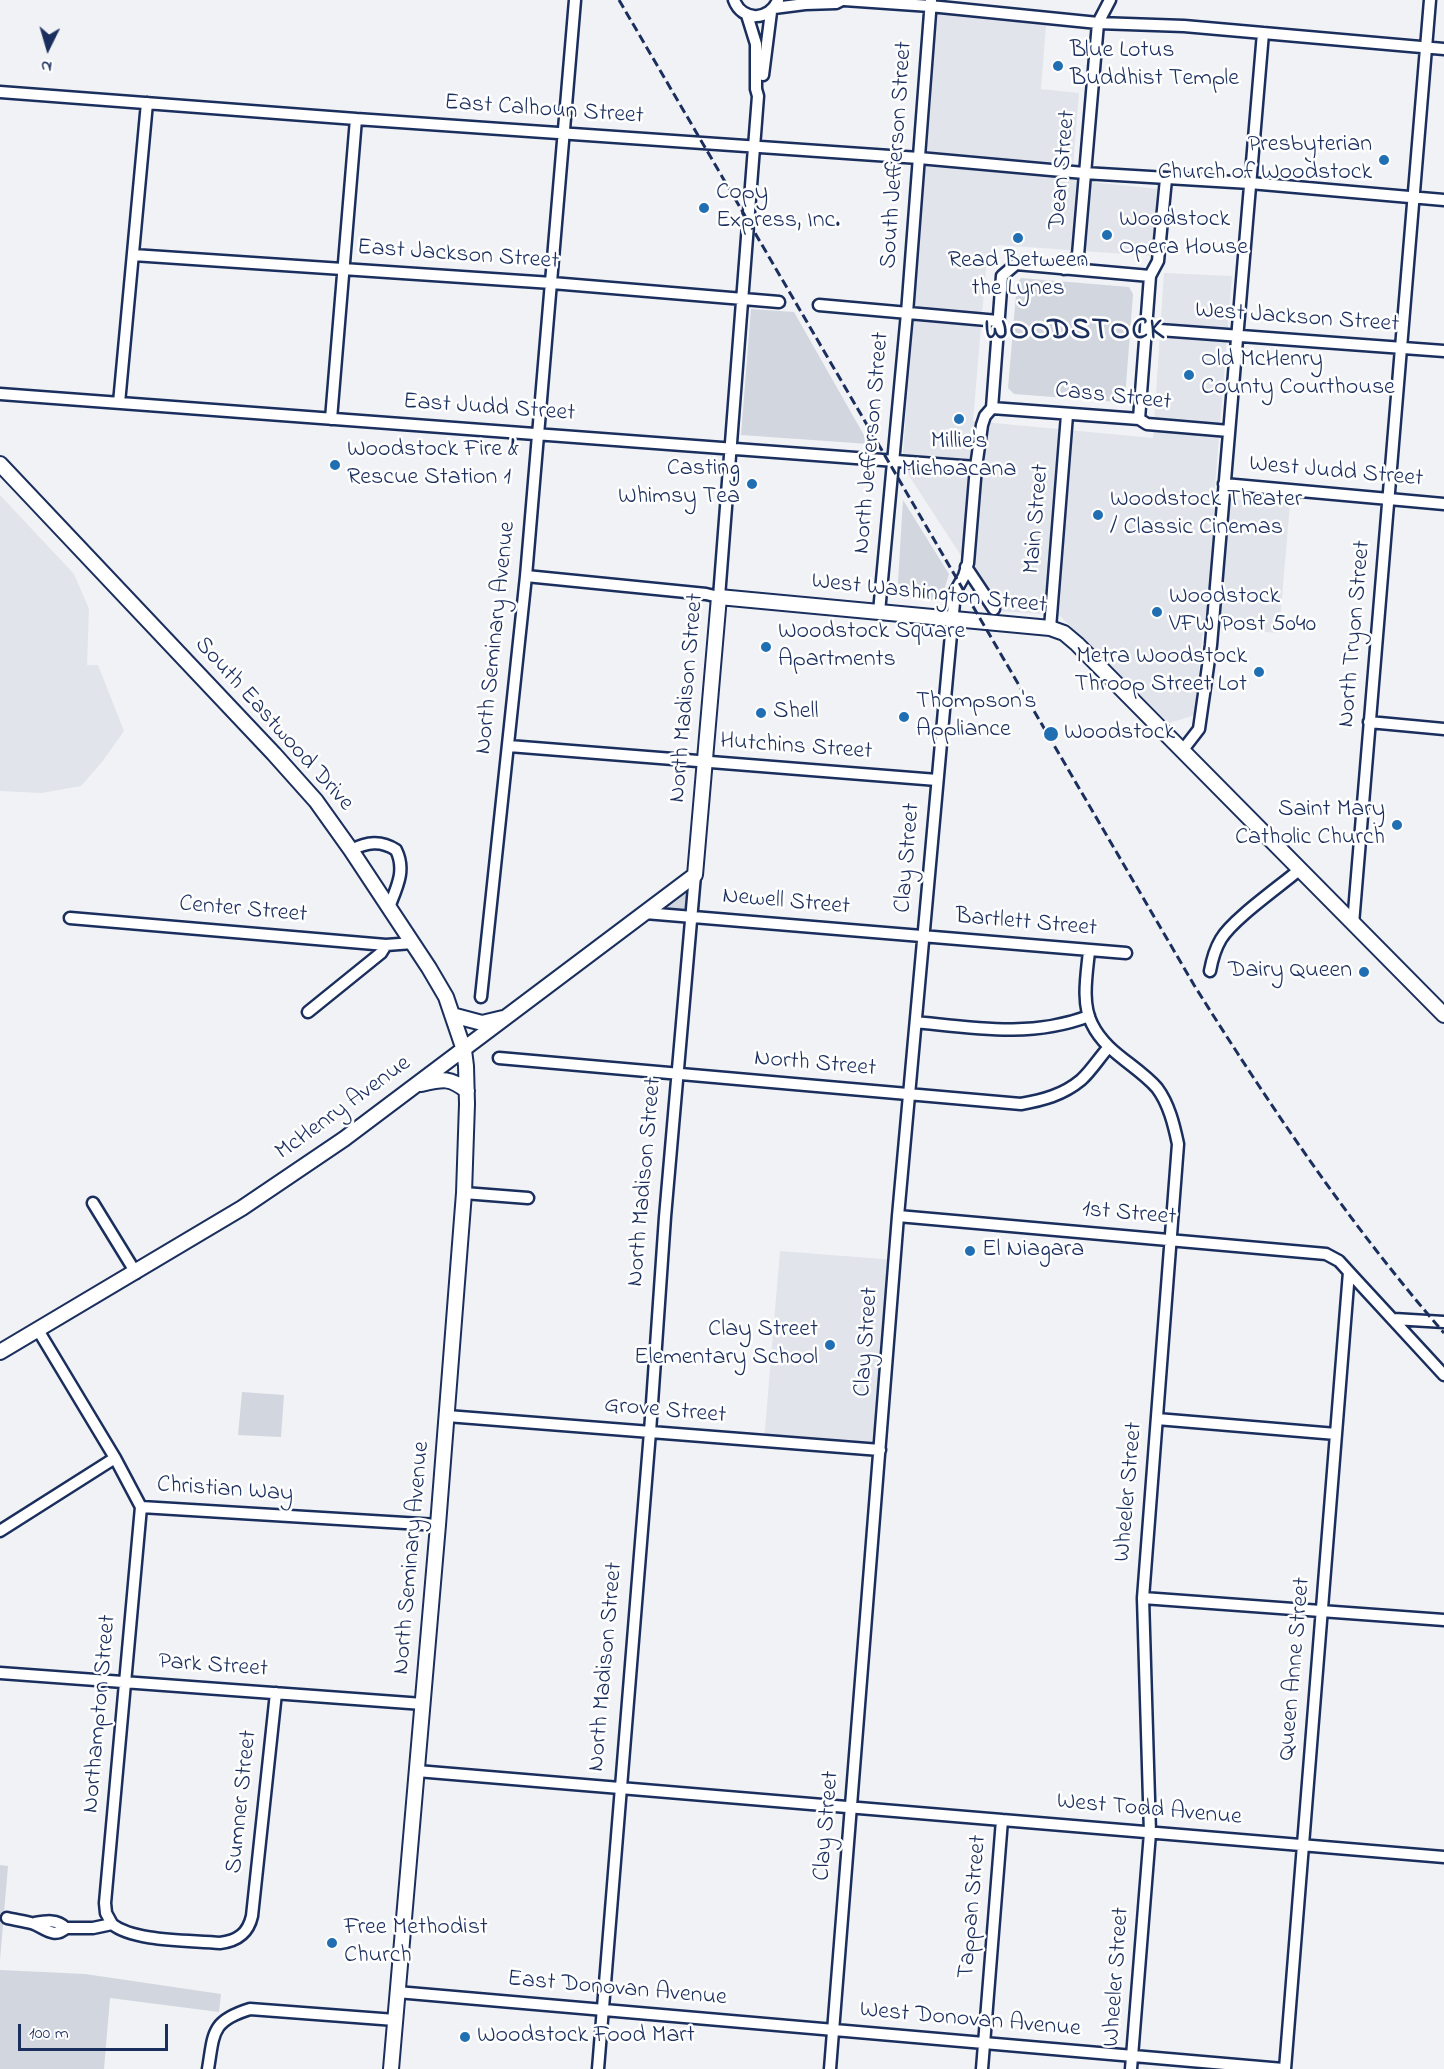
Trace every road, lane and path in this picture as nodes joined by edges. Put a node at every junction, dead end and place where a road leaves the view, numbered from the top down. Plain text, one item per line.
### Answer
1 (575, 0) edge
2 (725, 0) edge
3 (843, 0) edge
4 (1110, 0) edge
5 (1430, 0) edge
6 (735, 2) edge
7 (930, 3) edge
8 (774, 7) edge
9 (747, 15) junction
10 (1098, 22) junction
11 (1263, 33) junction
12 (1426, 47) junction
13 (1444, 49) edge
14 (0, 92) edge
15 (758, 96) junction
16 (147, 103) junction
17 (356, 119) junction
18 (563, 133) junction
19 (755, 147) junction
20 (918, 158) junction
21 (1084, 173) junction
22 (1166, 179) junction
23 (1250, 183) junction
24 (1415, 198) junction
25 (1444, 200) edge
26 (133, 255) junction
27 (1078, 255) junction
28 (1064, 269) junction
29 (344, 270) junction
30 (1092, 271) junction
31 (1150, 276) junction
32 (552, 283) junction
33 (743, 299) junction
34 (779, 302) dead end
35 (819, 305) dead end
36 (907, 313) junction
37 (998, 321) junction
38 (1146, 329) junction
39 (1237, 335) junction
40 (1401, 348) junction
41 (1444, 351) edge
42 (0, 394) edge
43 (119, 403) junction
44 (992, 408) junction
45 (1067, 415) junction
46 (331, 419) junction
47 (1139, 419) junction
48 (1229, 431) junction
49 (539, 434) junction
50 (730, 449) junction
51 (892, 460) junction
52 (0, 464) edge
53 (976, 467) junction
54 (1224, 484) junction
55 (1389, 498) junction
56 (1444, 504) edge
57 (966, 567) junction
58 (526, 576) junction
59 (719, 597) junction
60 (994, 609) dead end
61 (879, 612) junction
62 (952, 619) junction
63 (1050, 628) junction
64 (1369, 723) junction
65 (1444, 729) edge
66 (509, 747) junction
67 (1182, 750) junction
68 (705, 762) junction
69 (937, 780) junction
70 (351, 850) junction
71 (1299, 870) junction
72 (695, 875) junction
73 (389, 907) junction
74 (645, 913) junction
75 (691, 917) junction
76 (70, 918) dead end
77 (1353, 924) junction
78 (923, 936) junction
79 (413, 943) junction
80 (386, 945) junction
81 (1089, 951) junction
82 (1126, 953) dead end
83 (1210, 971) dead end
84 (481, 997) dead end
85 (308, 1012) dead end
86 (452, 1015) junction
87 (508, 1016) junction
88 (1089, 1016) junction
89 (1444, 1016) edge
90 (916, 1022) junction
91 (1108, 1048) junction
92 (464, 1050) junction
93 (499, 1058) dead end
94 (678, 1074) junction
95 (416, 1085) junction
96 (467, 1092) junction
97 (910, 1094) junction
98 (464, 1193) junction
99 (528, 1198) dead end
100 (93, 1203) dead end
101 (898, 1216) junction
102 (1172, 1240) junction
103 (1349, 1272) junction
104 (136, 1273) junction
105 (1394, 1319) junction
106 (1444, 1322) edge
107 (38, 1330) junction
108 (0, 1352) edge
109 (1444, 1375) edge
110 (447, 1416) junction
111 (1157, 1419) junction
112 (650, 1432) junction
113 (1336, 1434) junction
114 (880, 1450) junction
115 (115, 1458) junction
116 (141, 1507) junction
117 (438, 1526) junction
118 (0, 1531) edge
119 (1143, 1598) junction
120 (1322, 1611) junction
121 (1444, 1620) edge
122 (0, 1673) edge
123 (124, 1682) junction
124 (276, 1693) junction
125 (423, 1704) junction
126 (417, 1771) junction
127 (620, 1789) junction
128 (850, 1808) junction
129 (1002, 1820) junction
130 (1150, 1833) junction
131 (1304, 1845) junction
132 (1444, 1857) edge
133 (8, 1918) dead end
134 (112, 1924) junction
135 (397, 1992) junction
136 (602, 2010) junction
137 (395, 2020) junction
138 (833, 2030) junction
139 (984, 2043) junction
140 (1132, 2056) junction
141 (208, 2069) edge
142 (391, 2069) edge
143 (598, 2069) edge
144 (830, 2069) edge
145 (982, 2069) edge
146 (1131, 2069) edge
147 (1284, 2069) edge

1 - 18 street, North Seminary Avenue
2 - 6 street
3 - 7 street
3 - 8 street
4 - 10 street, Dean Street
5 - 12 street, North Tryon Street
6 - 9 street
7 - 10 street
7 - 20 street, South Jefferson Street
8 - 9 street
8 - 15 street
9 - 15 street
10 - 11 street
10 - 21 street, Dean Street
11 - 12 street
11 - 23 street
12 - 13 street
12 - 24 street, North Tryon Street
14 - 16 street, East Calhoun Street
15 - 19 street, North Madison Street
16 - 17 street, East Calhoun Street
16 - 26 street
17 - 18 street, East Calhoun Street
17 - 29 street
18 - 19 street, East Calhoun Street
18 - 32 street, North Seminary Avenue
19 - 20 street, East Calhoun Street
19 - 33 street, North Madison Street
20 - 21 street, East Calhoun Street
20 - 36 street, South Jefferson Street
21 - 22 street, East Calhoun Street
21 - 27 street, Dean Street
22 - 23 street, East Calhoun Street
22 - 31 street
23 - 24 street, East Calhoun Street
23 - 39 street
24 - 25 street, East Calhoun Street
24 - 40 street, North Tryon Street
26 - 29 street, East Jackson Street
26 - 43 street
27 - 28 street, Dean Street
27 - 30 street
28 - 30 street
28 - 37 street, Clay Street
29 - 32 street, East Jackson Street
29 - 46 street
30 - 31 street
31 - 38 street
32 - 33 street, East Jackson Street
32 - 49 street, North Seminary Avenue
33 - 34 street, East Jackson Street
33 - 50 street, North Madison Street
35 - 36 street
36 - 37 street
36 - 51 street, North Jefferson Street
37 - 44 street, Clay Street
38 - 39 street, West Jackson Street
38 - 47 street
39 - 40 street, West Jackson Street
39 - 48 street
40 - 41 street, West Jackson Street
40 - 55 street, North Tryon Street
42 - 43 street, East Judd Street
43 - 46 street, East Judd Street
44 - 45 street, Cass Street
44 - 53 street, Clay Street
45 - 47 street, Cass Street
45 - 63 street, Main Street
46 - 49 street, East Judd Street
47 - 48 street, Cass Street
48 - 54 street
49 - 50 street, East Judd Street
49 - 58 street, North Seminary Avenue
50 - 51 street, East Judd Street
50 - 59 street, North Madison Street
51 - 53 street, East Judd Street
51 - 61 street, North Jefferson Street
52 - 70 main road, South Eastwood Drive
53 - 57 street, Clay Street
54 - 55 street, West Judd Street
54 - 67 street
55 - 56 street, West Judd Street
55 - 64 street, North Tryon Street
57 - 60 street
57 - 62 street, Clay Street
58 - 59 street
58 - 66 street, North Seminary Avenue
59 - 61 main road, West Washington Street
59 - 68 main road, North Madison Street
61 - 62 main road, West Washington Street
62 - 63 main road, West Washington Street
62 - 69 street, Clay Street
63 - 67 main road, West Washington Street
64 - 65 street
64 - 77 street, North Tryon Street
66 - 68 street, Hutchins Street
66 - 84 street, North Seminary Avenue
67 - 71 main road, West Washington Street
68 - 69 street, Hutchins Street
68 - 72 main road, North Madison Street
69 - 78 street, Clay Street
70 - 73 main road, South Eastwood Drive
70 - 73 street
71 - 77 main road, West Washington Street
71 - 83 street
72 - 74 main road, McHenry Avenue
72 - 75 street, North Madison Street
73 - 79 main road, South Eastwood Drive
74 - 75 street, Newell Street
74 - 87 main road, McHenry Avenue
75 - 78 street, Newell Street
75 - 94 street, North Madison Street
76 - 80 street, Center Street
77 - 89 main road, West Washington Street
78 - 81 street, Bartlett Street
78 - 90 street, Clay Street
79 - 80 street, Center Street
79 - 86 main road, South Eastwood Drive
80 - 85 street
81 - 82 street, Bartlett Street
81 - 88 street, Wheeler Street
86 - 87 main road
86 - 92 main road, South Eastwood Drive
87 - 92 main road, McHenry Avenue
88 - 90 street
88 - 91 street, Wheeler Street
90 - 97 street, Clay Street
91 - 97 street, North Street
91 - 102 street, Wheeler Street
92 - 95 main road, McHenry Avenue
92 - 96 main road, North Seminary Avenue
93 - 94 street, North Street
94 - 97 street, North Street
94 - 112 street, North Madison Street
95 - 96 main road
95 - 104 main road, McHenry Avenue
96 - 98 main road, North Seminary Avenue
97 - 101 street, Clay Street
98 - 99 street
98 - 110 main road, North Seminary Avenue
100 - 104 street
101 - 102 street, 1st Street
101 - 114 street, Clay Street
102 - 103 street, 1st Street
102 - 111 street, Wheeler Street
103 - 105 street, 1st Street
103 - 113 street, Queen Anne Street
104 - 107 main road, McHenry Avenue
105 - 106 street
105 - 109 street, 1st Street
107 - 108 main road, McHenry Avenue
107 - 115 street, Christian Way
110 - 112 street, Grove Street
110 - 117 main road, North Seminary Avenue
111 - 113 street
111 - 119 street, Wheeler Street
112 - 114 street, Grove Street
112 - 127 street, North Madison Street
113 - 120 street, Queen Anne Street
114 - 128 street, Clay Street
115 - 116 street, Christian Way
115 - 118 street
116 - 117 street, Christian Way
116 - 123 street, Northampton Street
117 - 125 main road, North Seminary Avenue
119 - 120 street
119 - 130 street, Wheeler Street
120 - 121 street
120 - 131 street, Queen Anne Street
122 - 123 street, Park Street
123 - 124 street, Park Street
123 - 134 street, Northampton Street
124 - 125 street, Park Street
124 - 134 street, Sumner Street
125 - 126 main road, North Seminary Avenue
126 - 127 street, West Todd Avenue
126 - 135 main road, North Seminary Avenue
127 - 128 street, West Todd Avenue
127 - 136 street, North Madison Street
128 - 129 street, West Todd Avenue
128 - 138 street, Clay Street
129 - 130 street, West Todd Avenue
129 - 139 street, Tappan Street
130 - 131 street, West Todd Avenue
130 - 140 street, Wheeler Street
131 - 132 street, West Todd Avenue
131 - 147 street, Queen Anne Street
133 - 134 street
135 - 136 street, East Donovan Avenue
135 - 137 main road, North Seminary Avenue
136 - 138 street, East Donovan Avenue
136 - 143 street, North Madison Street
137 - 141 street
137 - 142 main road, North Seminary Avenue
138 - 139 street, West Donovan Avenue
138 - 144 street, Clay Street
139 - 140 street, West Donovan Avenue
139 - 145 street, Tappan Street
140 - 146 street, Wheeler Street
140 - 147 street, West Donovan Avenue

